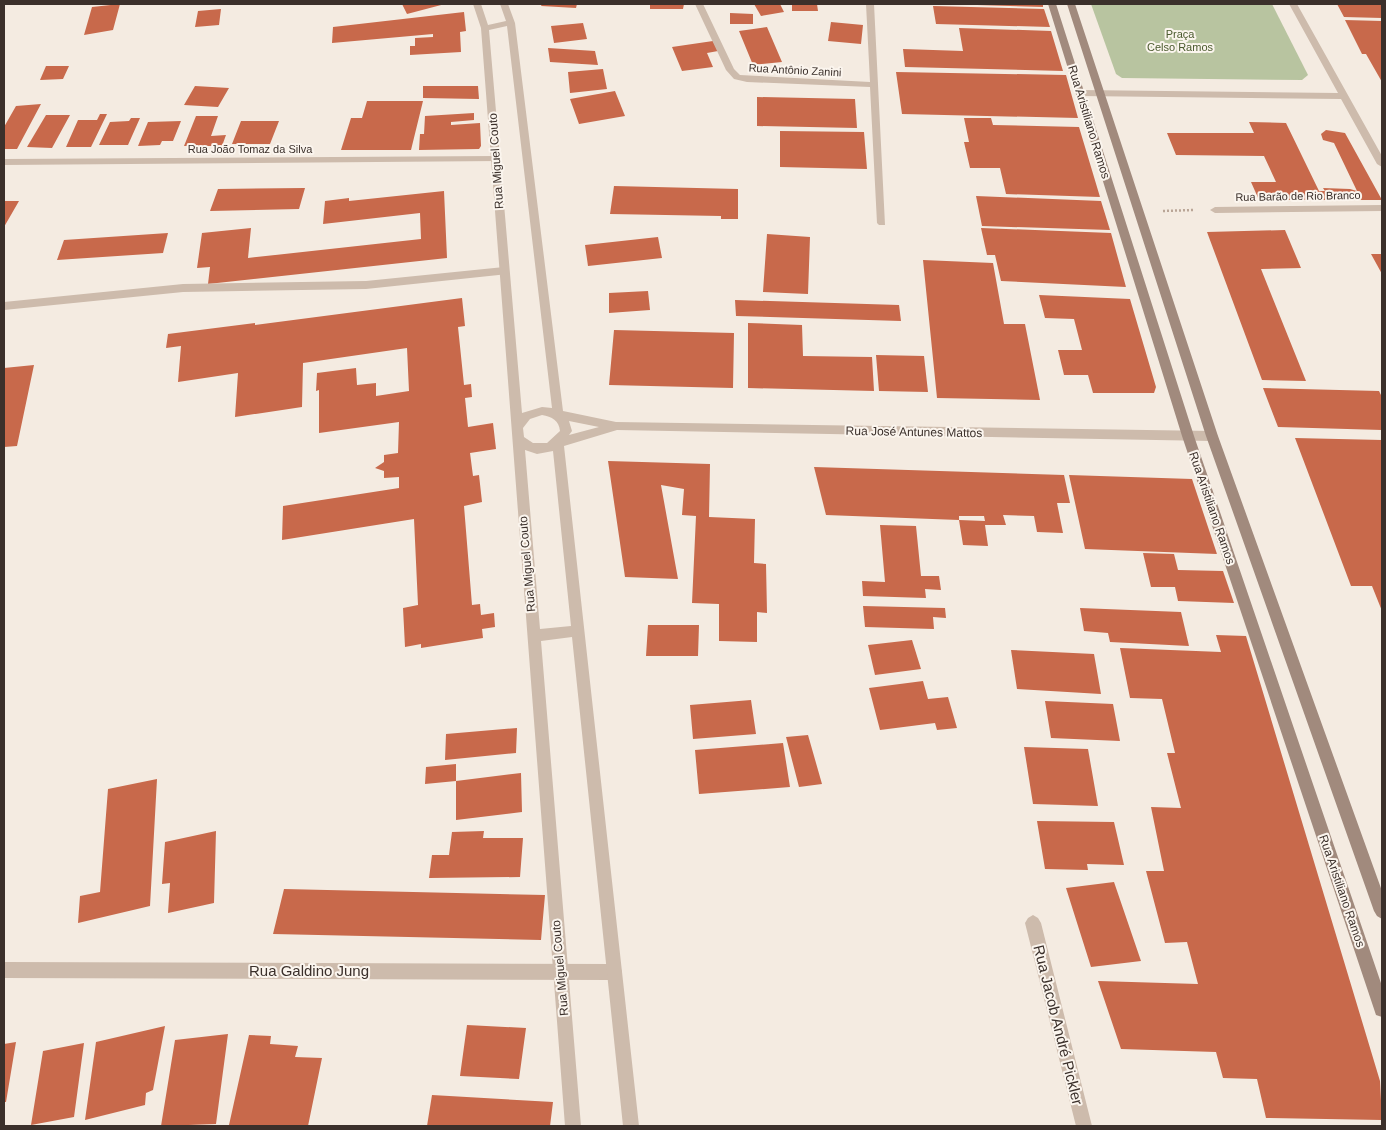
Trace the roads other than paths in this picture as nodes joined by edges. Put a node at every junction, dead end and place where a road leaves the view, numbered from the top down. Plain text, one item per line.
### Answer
1 (478, 4) edge
2 (504, 4) edge
3 (699, 4) edge
4 (870, 4) edge
5 (1052, 4) edge
6 (1071, 4) edge
7 (1293, 4) edge
8 (511, 23) junction
9 (485, 28) junction
10 (874, 85) junction
11 (1080, 93) junction
12 (1100, 93) junction
13 (1344, 96) junction
14 (496, 159) junction
15 (4, 162) edge
16 (1382, 164) edge
17 (1108, 184) junction
18 (1130, 184) junction
19 (1382, 208) edge
20 (1215, 210) road end
21 (882, 223) dead end
22 (504, 271) junction
23 (4, 306) edge
24 (558, 414) junction
25 (616, 426) junction
26 (516, 433) junction
27 (1188, 436) junction
28 (1212, 436) junction
29 (558, 443) junction
30 (578, 632) junction
31 (533, 636) junction
32 (1382, 911) edge
33 (1033, 923) dead end
34 (4, 970) edge
35 (614, 972) junction
36 (561, 973) junction
37 (1382, 1008) edge
38 (573, 1126) edge
39 (631, 1126) edge
40 (1084, 1126) edge

1 - 9 street, Rua Miguel Couto
2 - 8 street
3 - 10 street, Rua Antônio Zanini
4 - 10 street
5 - 11 main road, Rua Aristiliano Ramos
6 - 12 main road, Rua Aristiliano Ramos
7 - 13 street
8 - 9 street
8 - 24 street
9 - 14 street, Rua Miguel Couto
10 - 21 street
11 - 12 street
11 - 17 main road, Rua Aristiliano Ramos
12 - 13 street
12 - 18 main road, Rua Aristiliano Ramos
13 - 16 street
14 - 15 street, Rua João Tomaz da Silva
14 - 22 street, Rua Miguel Couto
17 - 18 main road
17 - 27 main road, Rua Aristiliano Ramos
18 - 28 main road, Rua Aristiliano Ramos
19 - 20 street, Rua Barão de Rio Branco
22 - 23 street
22 - 26 street, Rua Miguel Couto
24 - 25 street, Rua José Antunes Mattos
24 - 26 street
24 - 29 street
25 - 27 street, Rua José Antunes Mattos
25 - 29 street, Rua José Antunes Mattos
26 - 29 street
26 - 31 street, Rua Miguel Couto
27 - 28 street, Rua José Antunes Mattos
27 - 37 main road, Rua Aristiliano Ramos
28 - 32 main road, Rua Aristiliano Ramos
29 - 30 street
30 - 31 street
30 - 35 street
31 - 36 street, Rua Miguel Couto
33 - 40 street, Rua Jacob André Pickler
34 - 36 street, Rua Galdino Jung
35 - 36 street, Rua Galdino Jung
35 - 39 street
36 - 38 street, Rua Miguel Couto

